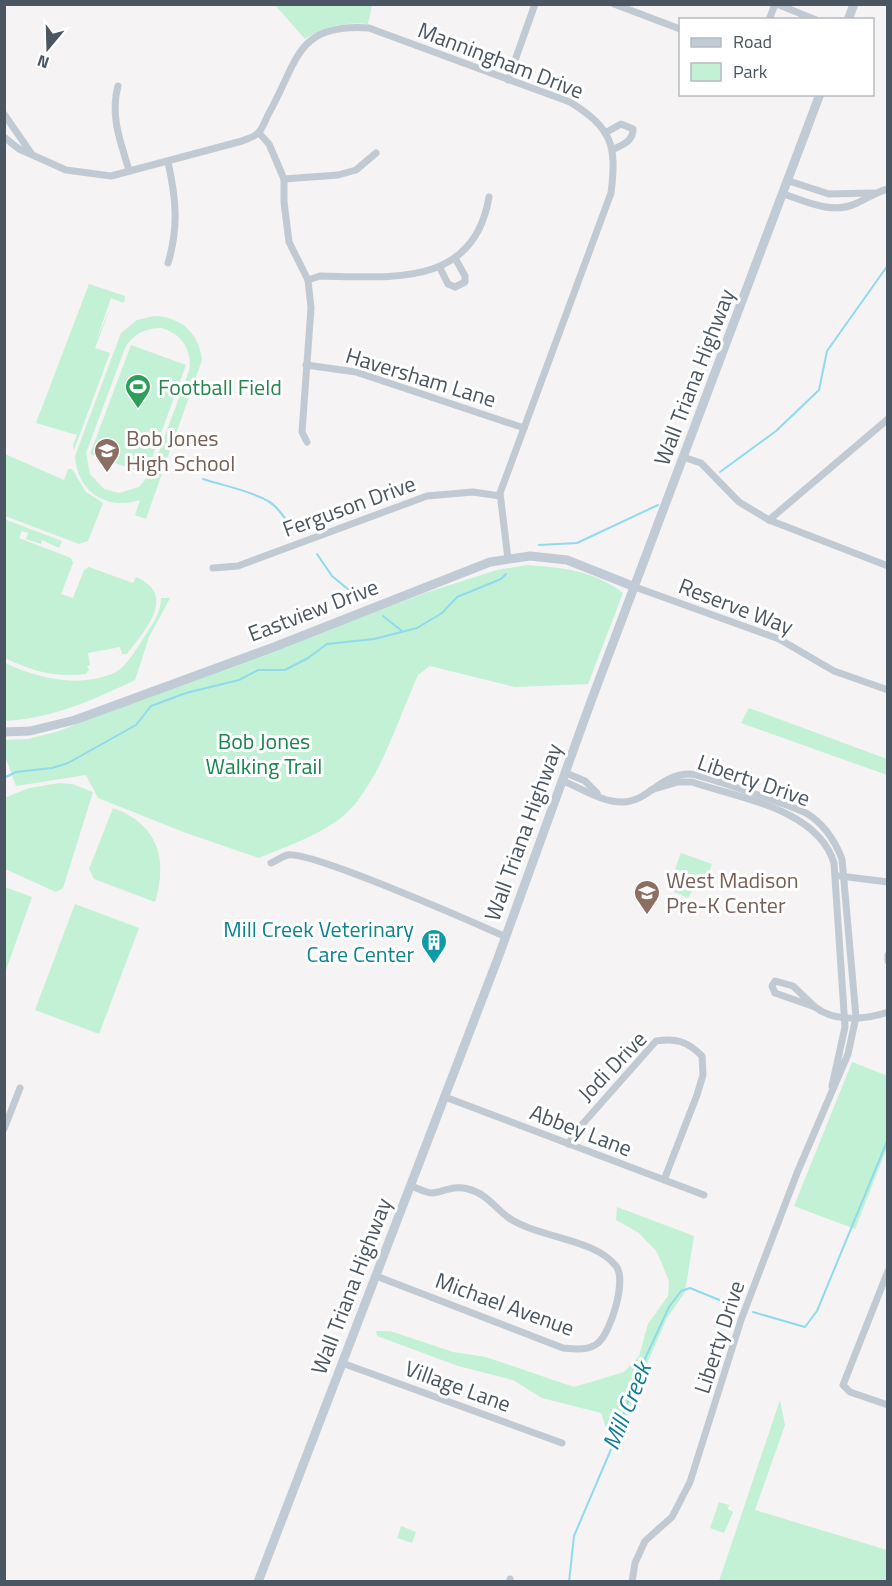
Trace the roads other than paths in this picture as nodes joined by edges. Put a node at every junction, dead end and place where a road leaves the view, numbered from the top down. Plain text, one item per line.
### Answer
1 (535, 4) edge
2 (614, 4) edge
3 (776, 4) edge
4 (770, 18) edge
5 (811, 18) edge
6 (679, 28) edge
7 (508, 80) junction
8 (118, 86) dead end
9 (819, 96) edge
10 (4, 114) edge
11 (259, 133) junction
12 (605, 133) junction
13 (4, 137) edge
14 (614, 148) junction
15 (376, 153) dead end
16 (33, 155) junction
17 (168, 162) junction
18 (129, 170) junction
19 (284, 179) junction
20 (789, 181) junction
21 (888, 189) edge
22 (873, 193) junction
23 (784, 194) junction
24 (489, 197) dead end
25 (455, 258) junction
26 (168, 263) dead end
27 (440, 268) junction
28 (309, 280) junction
29 (306, 365) junction
30 (888, 419) edge
31 (524, 428) junction
32 (307, 442) dead end
33 (683, 457) junction
34 (500, 496) junction
35 (768, 520) junction
36 (508, 559) junction
37 (888, 566) edge
38 (213, 568) dead end
39 (635, 587) junction
40 (888, 690) edge
41 (4, 732) edge
42 (564, 777) junction
43 (649, 790) junction
44 (271, 863) dead end
45 (835, 876) junction
46 (843, 876) junction
47 (888, 882) edge
48 (506, 937) junction
49 (888, 955) edge
50 (888, 961) edge
51 (815, 1007) junction
52 (888, 1012) edge
53 (845, 1017) junction
54 (856, 1017) junction
55 (20, 1088) dead end
56 (830, 1094) junction
57 (445, 1097) junction
58 (4, 1129) edge
59 (568, 1144) junction
60 (664, 1180) junction
61 (411, 1186) junction
62 (704, 1195) dead end
63 (888, 1271) edge
64 (376, 1276) junction
65 (878, 1297) junction
66 (888, 1300) edge
67 (342, 1363) junction
68 (888, 1405) edge
69 (562, 1443) dead end
70 (258, 1581) edge
71 (632, 1581) edge

1 - 7 street
2 - 6 street
3 - 4 street
3 - 5 street
7 - 11 street, Manningham Drive
7 - 12 street, Manningham Drive
8 - 18 street
9 - 20 main road, Wall Triana Highway
10 - 16 street
11 - 17 street
11 - 19 street
12 - 14 street, Manningham Drive
12 - 14 street
13 - 16 street
14 - 31 street
15 - 19 street
16 - 18 street
17 - 18 street
17 - 26 street
19 - 28 street
20 - 22 street
20 - 23 main road, Wall Triana Highway
21 - 22 street
22 - 23 street
23 - 33 main road, Wall Triana Highway
24 - 25 street
25 - 27 street
25 - 27 street
27 - 28 street
28 - 29 street
29 - 31 street, Haversham Lane
29 - 32 street
30 - 35 street
31 - 34 street
33 - 35 street
33 - 39 main road, Wall Triana Highway
34 - 36 street
34 - 38 street, Ferguson Drive
35 - 37 street
36 - 39 main road, Eastview Drive
36 - 41 main road, Eastview Drive
39 - 40 street, Reserve Way
39 - 42 main road, Wall Triana Highway
42 - 43 street, Liberty Drive
42 - 48 main road, Wall Triana Highway
43 - 45 street, Liberty Drive
43 - 46 street, Liberty Drive
44 - 48 street
45 - 46 street
45 - 53 street, Liberty Drive
46 - 47 street
46 - 54 street, Liberty Drive
48 - 57 main road, Wall Triana Highway
49 - 50 street
51 - 51 street
51 - 53 street
52 - 54 street
53 - 54 street
53 - 56 street, Liberty Drive
54 - 56 street, Liberty Drive
55 - 58 street
56 - 71 street, Liberty Drive
57 - 59 street, Abbey Lane
57 - 61 main road, Wall Triana Highway
59 - 60 street, Abbey Lane
59 - 60 street, Jodi Drive
60 - 62 street, Abbey Lane
61 - 64 main road, Wall Triana Highway
61 - 64 street, Michael Avenue
63 - 65 street
64 - 67 main road, Wall Triana Highway
65 - 66 street
65 - 68 street
67 - 69 street, Village Lane
67 - 70 main road, Wall Triana Highway

